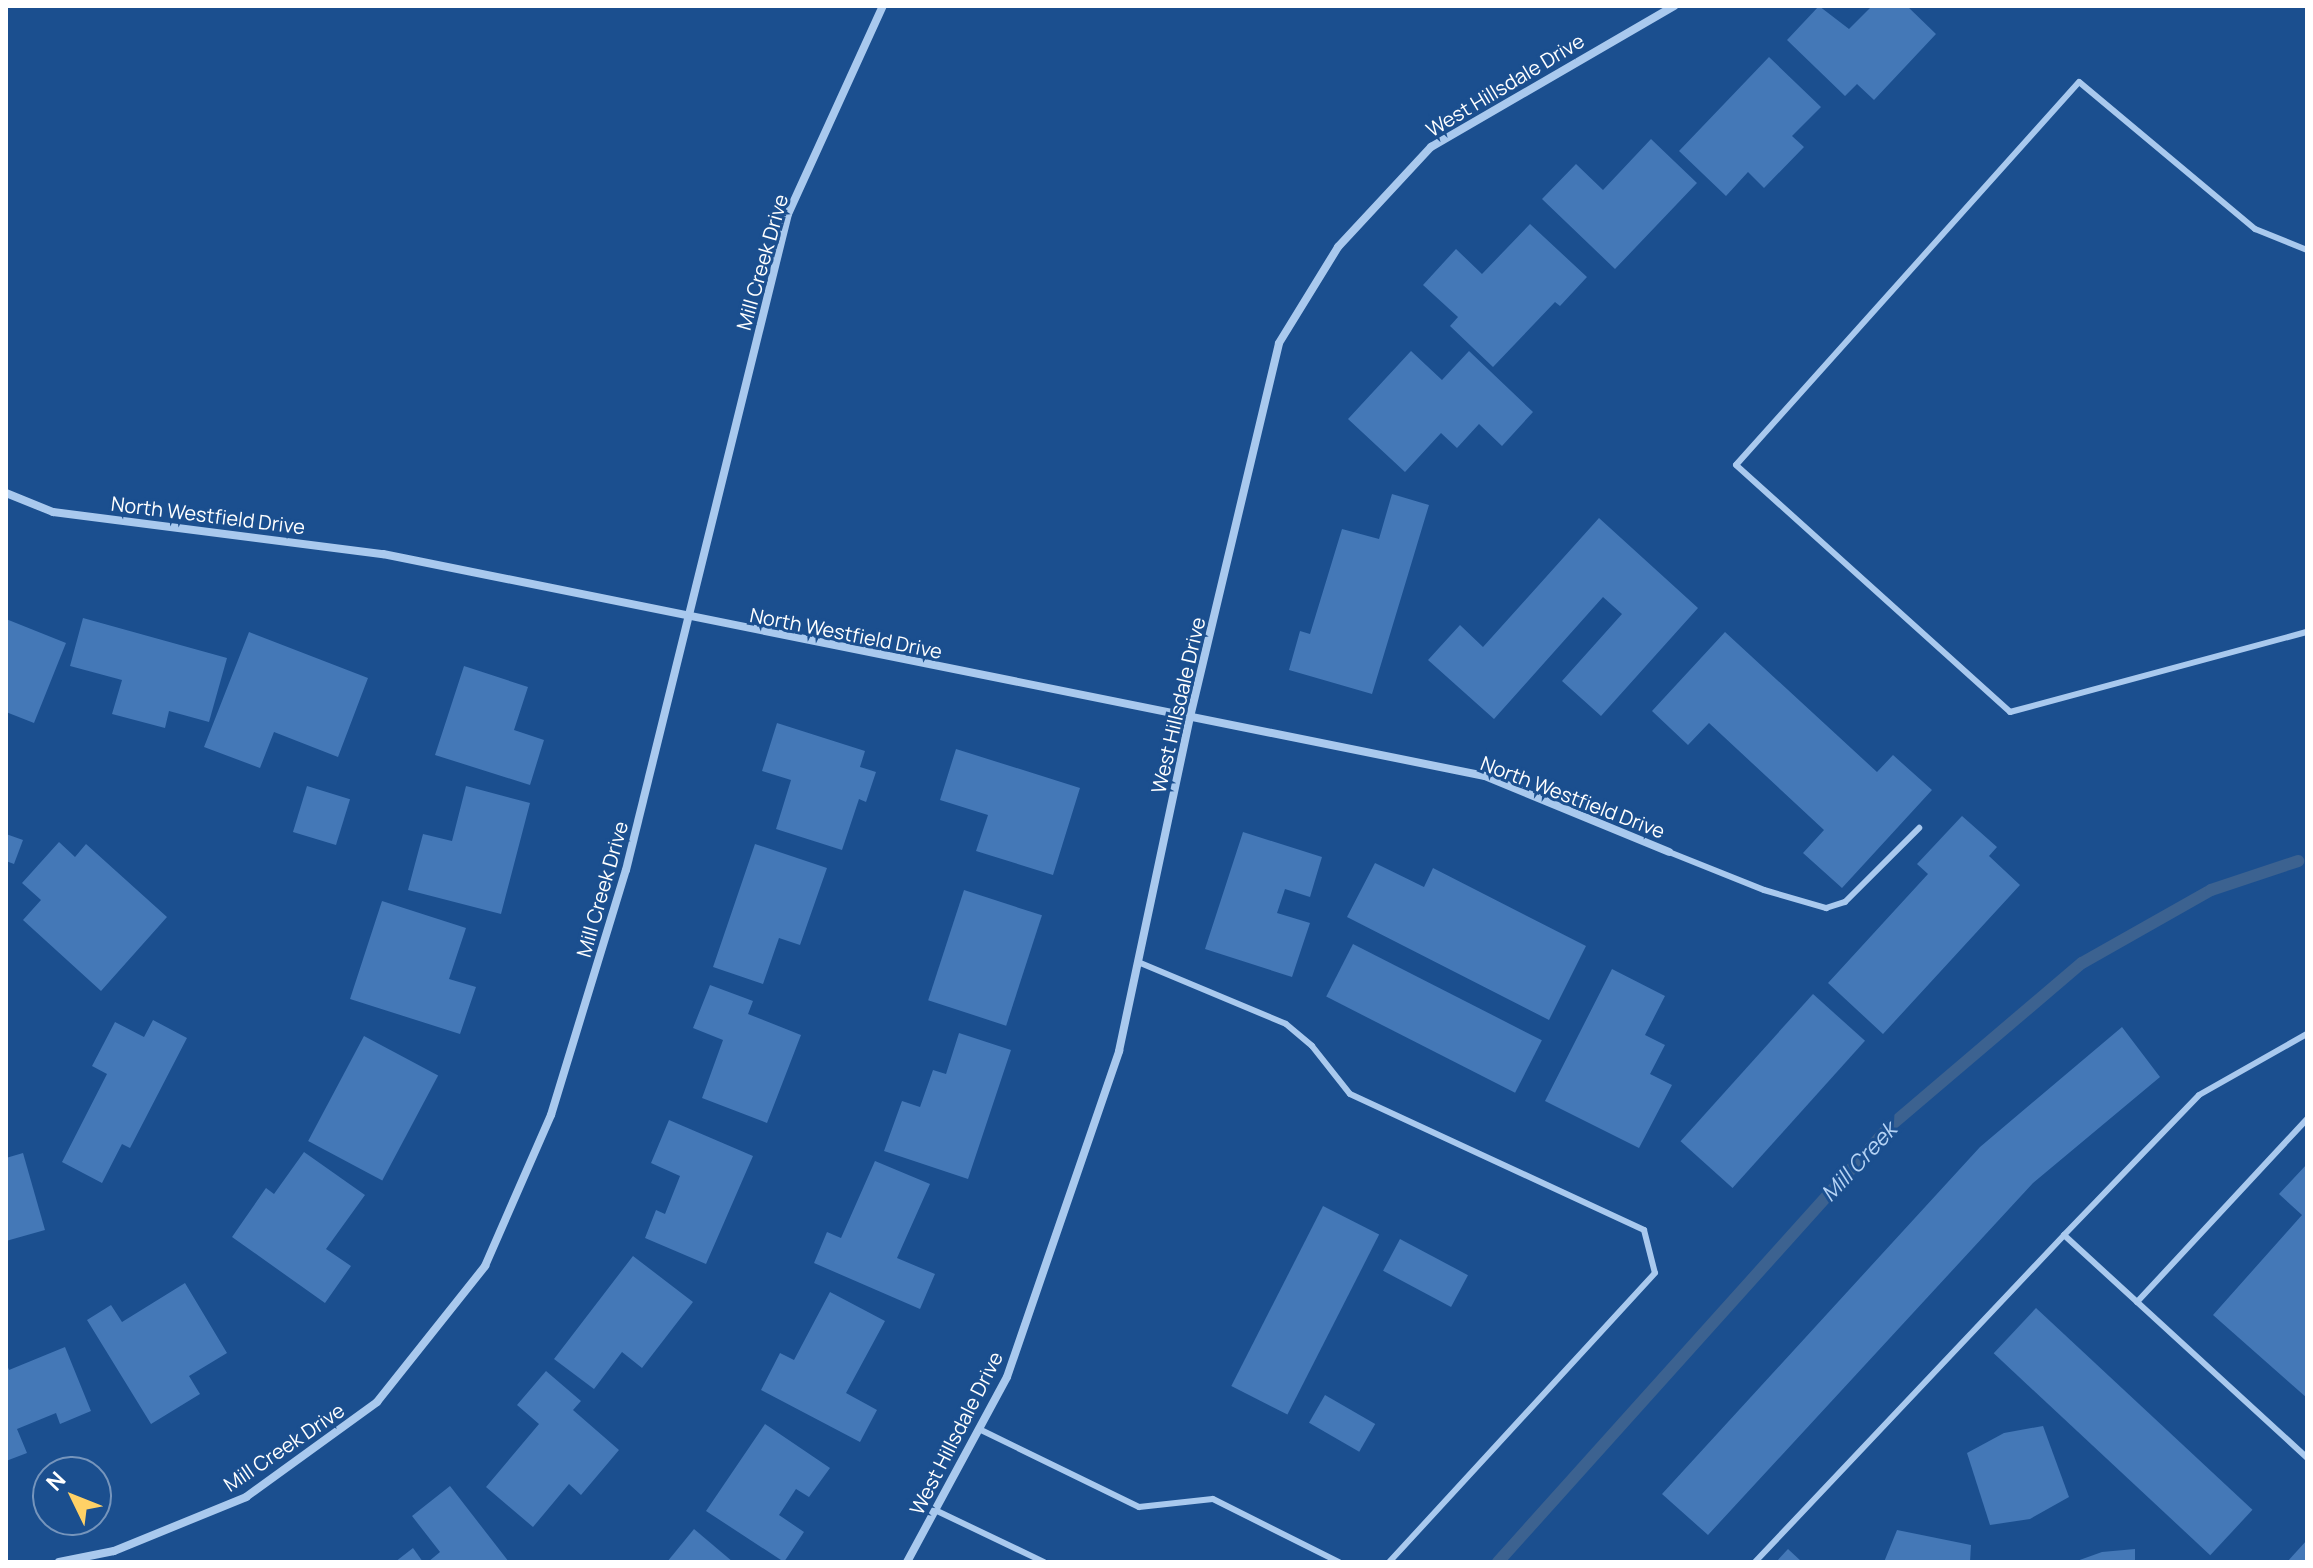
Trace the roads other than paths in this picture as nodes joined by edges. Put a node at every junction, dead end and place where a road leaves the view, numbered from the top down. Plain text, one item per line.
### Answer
1 (883, 6) edge
2 (1674, 6) edge
3 (2307, 250) edge
4 (6, 493) edge
5 (687, 618) junction
6 (2307, 632) edge
7 (1190, 717) junction
8 (1919, 828) dead end
9 (1669, 852) joint
10 (1138, 962) junction
11 (2307, 1034) edge
12 (2307, 1119) edge
13 (2064, 1235) junction
14 (2137, 1302) junction
15 (979, 1429) junction
16 (2307, 1458) edge
17 (935, 1510) junction
18 (59, 1562) edge
19 (907, 1562) edge
20 (1044, 1562) edge
21 (1339, 1562) edge
22 (1389, 1562) edge
23 (1755, 1562) edge

1 - 5 street, Mill Creek Drive
2 - 7 street, West Hillsdale Drive
3 - 6 lane
4 - 5 street, North Westfield Drive
5 - 7 street, North Westfield Drive
5 - 18 street, Mill Creek Drive
7 - 9 street, North Westfield Drive
7 - 10 street, West Hillsdale Drive
8 - 9 lane
10 - 15 street, West Hillsdale Drive
10 - 22 lane
11 - 13 lane
12 - 14 lane
13 - 14 lane
13 - 23 lane
14 - 16 lane
15 - 17 street, West Hillsdale Drive
15 - 21 lane
17 - 19 street, West Hillsdale Drive
17 - 20 lane

